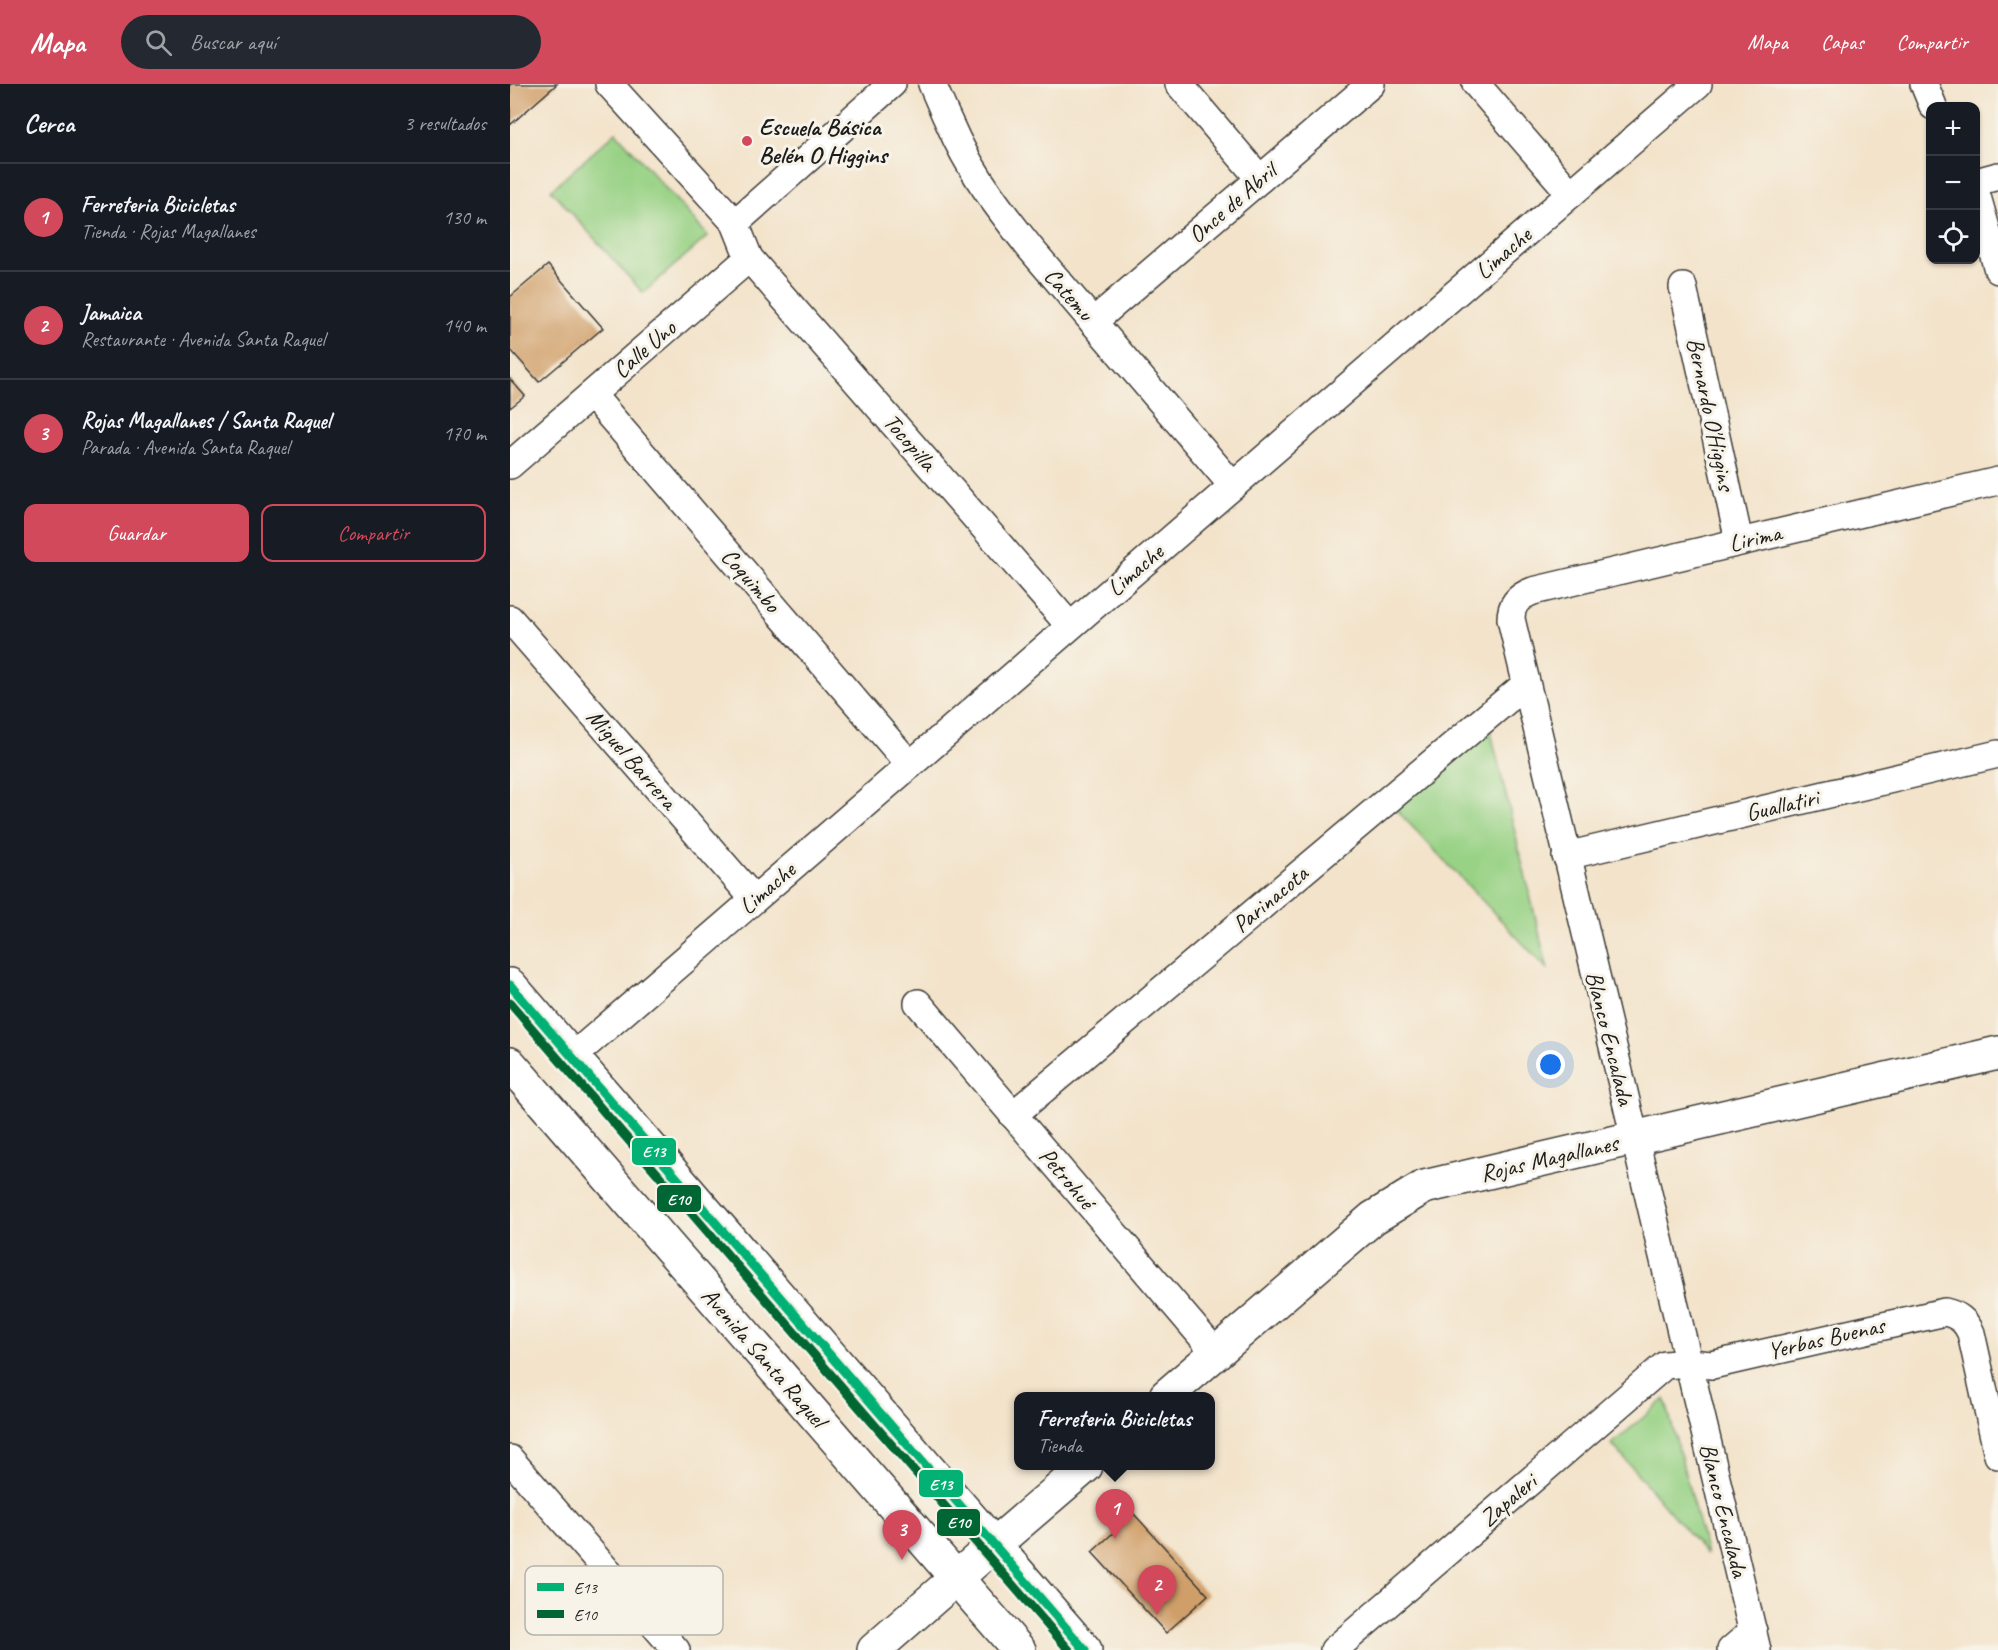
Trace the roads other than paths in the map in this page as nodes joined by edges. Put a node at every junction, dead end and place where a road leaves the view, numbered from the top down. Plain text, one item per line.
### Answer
1 (609, 84) edge
2 (892, 84) edge
3 (932, 84) edge
4 (1179, 84) edge
5 (1371, 84) edge
6 (1476, 84) edge
7 (1698, 84) edge
8 (1924, 84) edge
9 (1931, 102) edge
10 (1998, 176) edge
11 (1260, 179) junction
12 (1980, 181) edge
13 (1571, 194) junction
14 (1980, 204) edge
15 (735, 223) junction
16 (749, 258) junction
17 (1998, 270) edge
18 (1683, 287) dead end
19 (1093, 322) junction
20 (592, 395) junction
21 (510, 465) edge
22 (1998, 481) edge
23 (1233, 486) junction
24 (1739, 541) junction
25 (1516, 601) joint
26 (510, 619) edge
27 (1070, 626) junction
28 (1526, 684) junction
29 (1998, 754) edge
30 (910, 765) junction
31 (1566, 856) junction
32 (754, 899) junction
33 (510, 985) edge
34 (918, 1003) dead end
35 (1998, 1053) edge
36 (572, 1057) junction
37 (510, 1064) edge
38 (1013, 1115) junction
39 (1634, 1138) junction
40 (1216, 1353) junction
41 (1688, 1363) junction
42 (1171, 1392) edge
43 (1998, 1455) edge
44 (510, 1459) edge
45 (1081, 1470) edge
46 (994, 1545) junction
47 (603, 1566) edge
48 (956, 1578) junction
49 (663, 1635) edge
50 (1755, 1640) edge
51 (676, 1650) edge
52 (874, 1650) edge
53 (1019, 1650) edge
54 (1085, 1650) edge
55 (1334, 1650) edge
56 (1731, 1650) edge

1 - 15 street
2 - 15 street
3 - 19 street, Catemu
4 - 11 street
5 - 11 street, Once de Abril
6 - 13 street
7 - 13 street, Limache
8 - 9 street
10 - 12 street
11 - 19 street, Once de Abril
13 - 23 street, Limache
14 - 17 street
15 - 16 street
16 - 20 street, Calle Uno
16 - 27 street, Tocopilla
18 - 24 street, Bernardo O'Higgins
19 - 23 street, Catemu
20 - 21 street, Calle Uno
20 - 30 street, Coquimbo
22 - 24 street, Lirima
23 - 27 street, Limache
24 - 25 street, Lirima
25 - 28 street, Blanco Encalada
26 - 32 street, Miguel Barrera
27 - 30 street, Limache
28 - 31 street, Blanco Encalada
28 - 38 street, Parinacota
29 - 31 street, Guallatiri
30 - 32 street, Limache
31 - 39 street, Blanco Encalada
32 - 36 street, Limache
33 - 36 main road
34 - 38 street, Petrohué
35 - 39 main road, Rojas Magallanes
36 - 46 main road
37 - 48 main road, Avenida Santa Raquel
38 - 40 street, Petrohué
39 - 40 main road, Rojas Magallanes
39 - 41 street, Blanco Encalada
40 - 42 main road, Rojas Magallanes
41 - 43 street, Yerbas Buenas
41 - 50 street, Blanco Encalada
41 - 55 street, Zapaleri
44 - 47 street
45 - 46 main road
46 - 48 main road
46 - 54 main road
48 - 52 main road
48 - 53 main road, Avenida Santa Raquel
49 - 51 street
50 - 56 street

